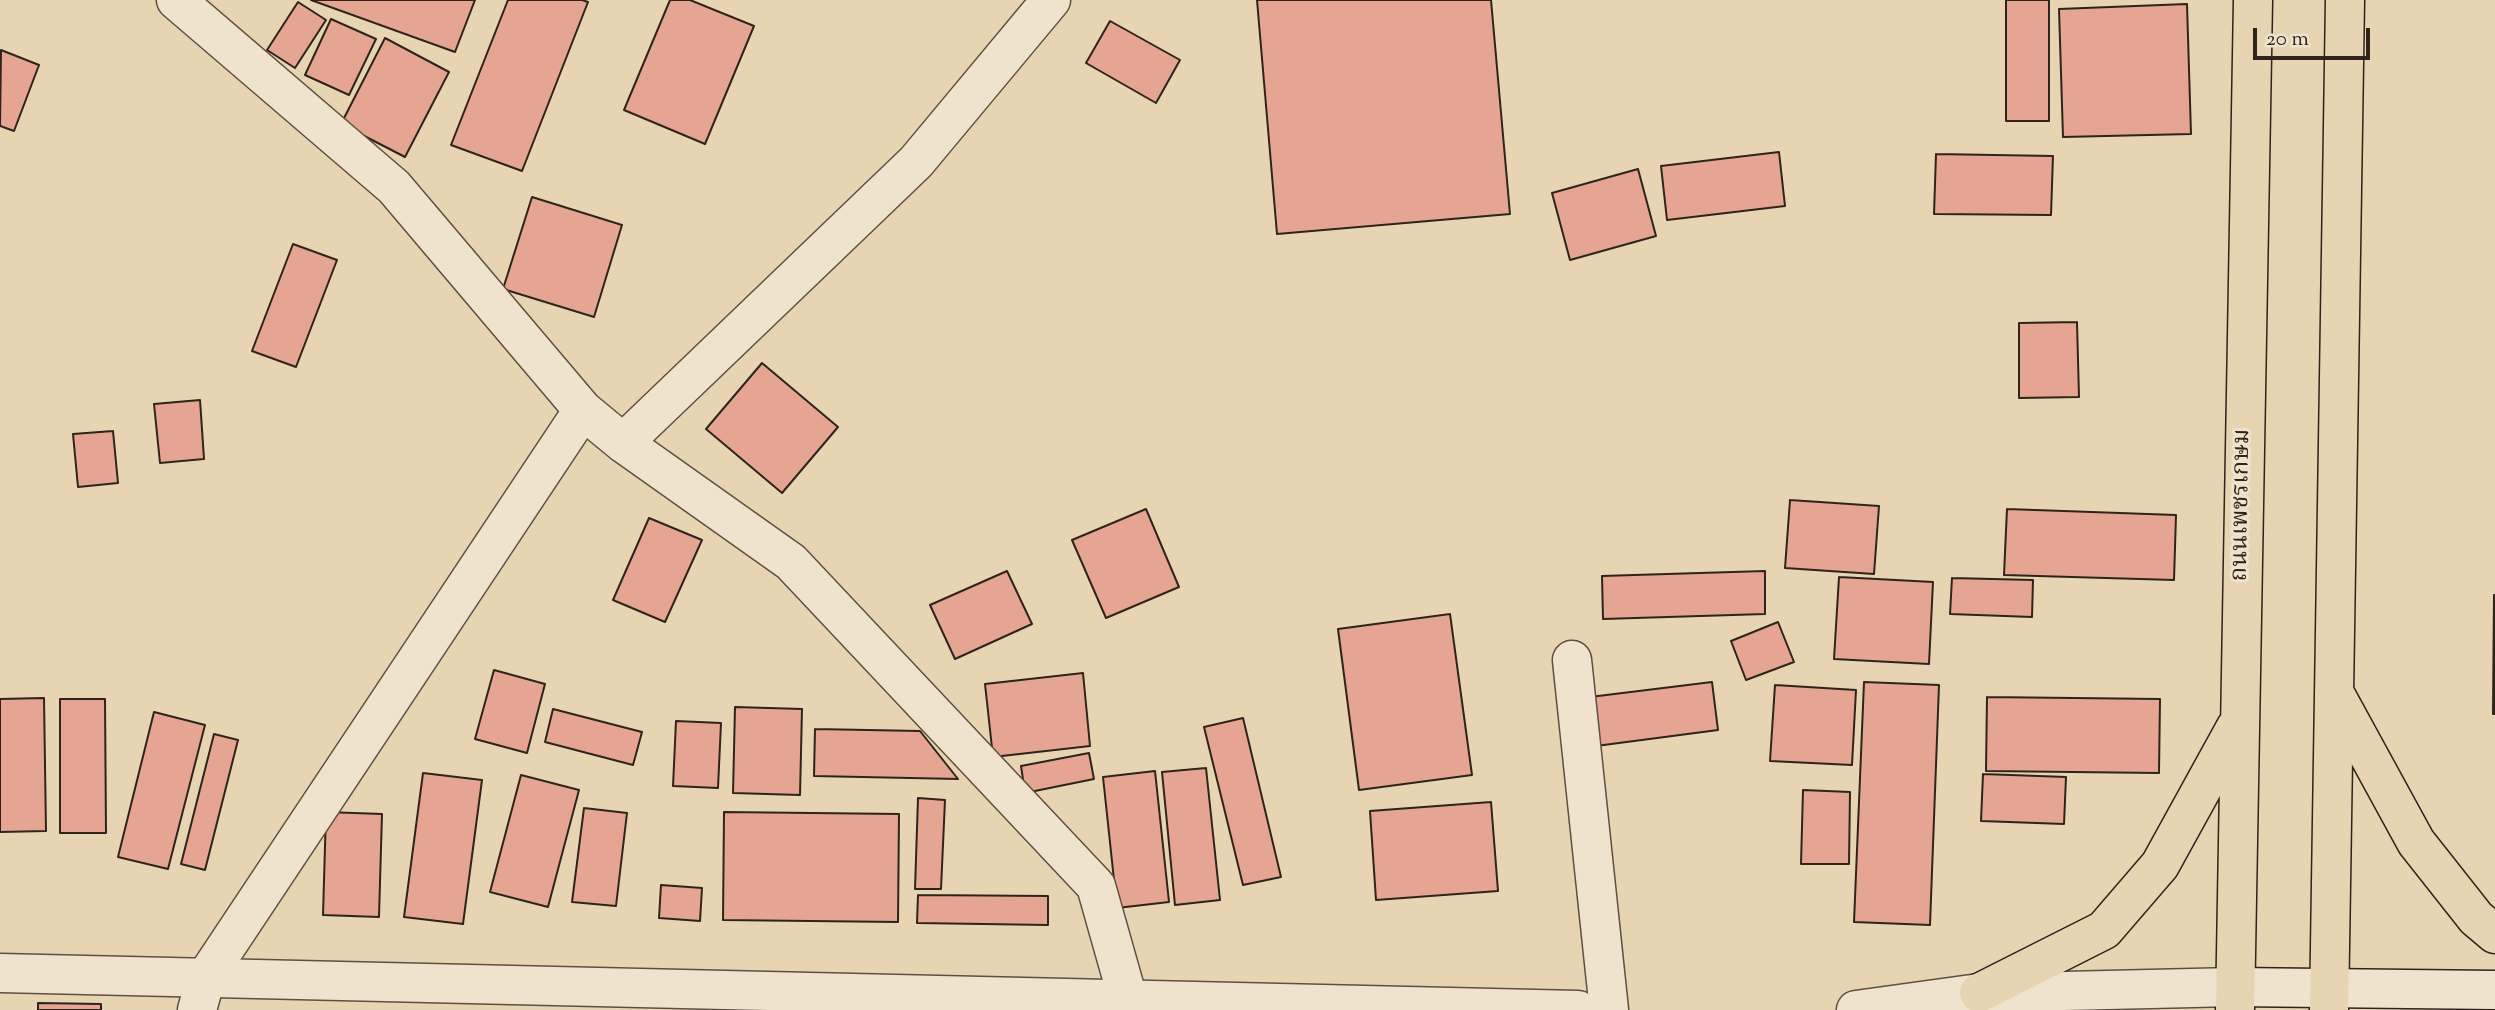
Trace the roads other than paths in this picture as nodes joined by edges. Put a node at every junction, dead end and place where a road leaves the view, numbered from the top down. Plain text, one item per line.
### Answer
1 (176, 0) edge
2 (1051, 0) edge
3 (2253, 0) edge
4 (2345, 0) edge
5 (583, 410) junction
6 (623, 443) junction
7 (1572, 660) dead end
8 (2333, 691) junction
9 (2239, 722) junction
10 (2495, 934) edge
11 (0, 973) edge
12 (2495, 990) edge
13 (1979, 993) junction
14 (202, 994) edge
15 (2235, 998) edge
16 (2329, 999) edge
17 (1128, 1005) edge
18 (1578, 1010) edge
19 (1609, 1010) edge
20 (1856, 1010) edge

1 - 5 street
2 - 6 street
3 - 9 highway, ถนนเพชรเกษม
4 - 8 highway
5 - 6 street
5 - 14 street
6 - 17 street
7 - 19 street
8 - 10 highway
8 - 16 highway
9 - 13 highway
9 - 15 highway, ถนนเพชรเกษม
11 - 14 street
12 - 16 street
13 - 15 street
13 - 20 street
14 - 17 street
15 - 16 street
17 - 18 street

